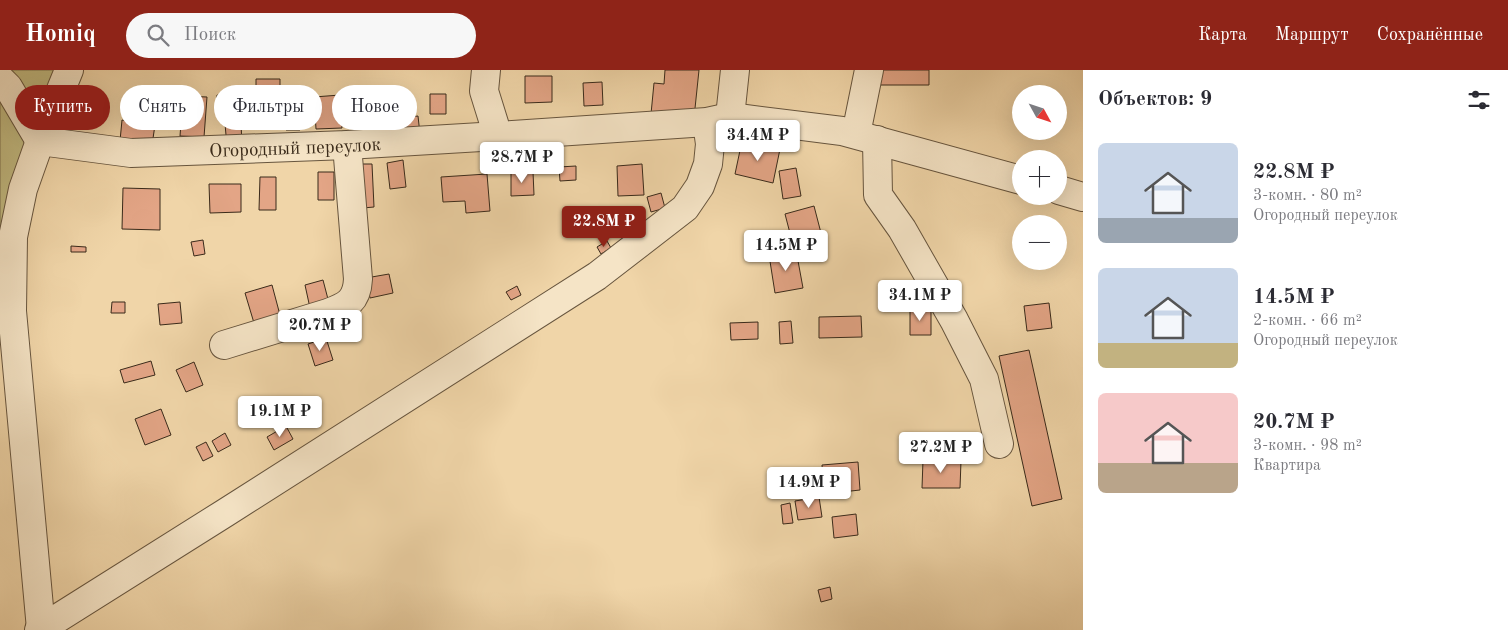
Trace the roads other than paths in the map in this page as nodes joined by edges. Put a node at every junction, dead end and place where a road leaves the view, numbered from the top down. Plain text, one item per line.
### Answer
1 (69, 70) edge
2 (486, 70) edge
3 (735, 70) edge
4 (869, 70) edge
5 (8, 79) edge
6 (718, 119) junction
7 (498, 136) junction
8 (866, 137) junction
9 (40, 141) junction
10 (346, 145) junction
11 (1012, 178) edge
12 (1067, 192) edge
13 (1083, 197) edge
14 (224, 345) dead end
15 (999, 444) dead end
16 (40, 629) edge

1 - 9 street
2 - 7 street
3 - 6 street
4 - 8 street
5 - 9 street
6 - 7 street, Огородный переулок
6 - 8 street, Огородный переулок
6 - 16 street
7 - 10 street, Огородный переулок
8 - 11 street, Огородный переулок
8 - 15 street
9 - 10 street, Огородный переулок
9 - 16 street
10 - 14 street
12 - 13 street

